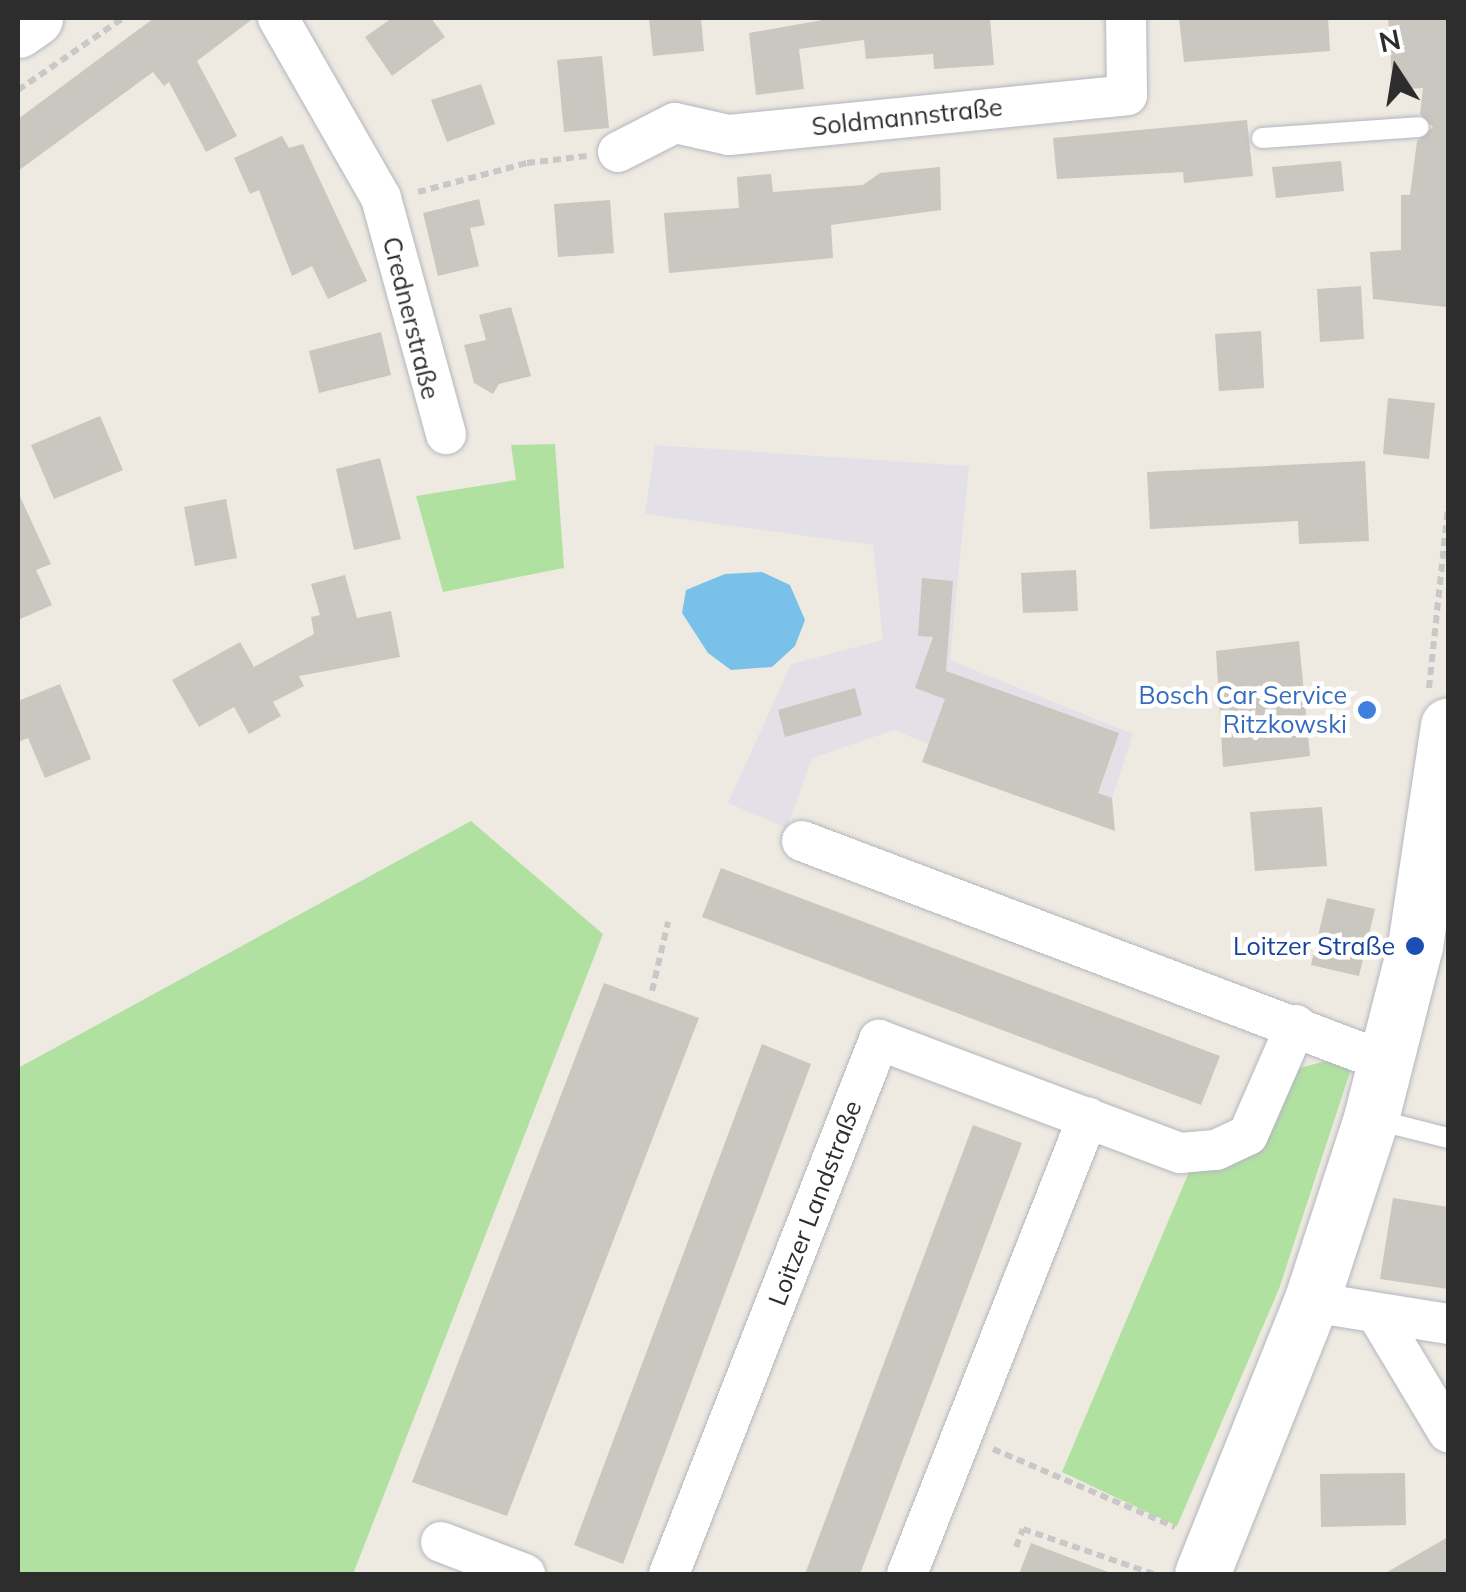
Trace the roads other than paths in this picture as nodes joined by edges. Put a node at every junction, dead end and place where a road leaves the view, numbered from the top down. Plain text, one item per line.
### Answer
1 (35, 18) edge
2 (278, 18) edge
3 (1126, 18) edge
4 (18, 30) edge
5 (1418, 127) dead end
6 (1262, 138) dead end
7 (618, 152) road end
8 (446, 434) dead end
9 (1448, 725) edge
10 (802, 841) dead end
11 (1296, 1025) junction
12 (1386, 1062) junction
13 (1088, 1118) junction
14 (1371, 1118) junction
15 (1448, 1138) edge
16 (1311, 1302) junction
17 (1377, 1314) junction
18 (1448, 1324) edge
19 (1448, 1432) edge
20 (441, 1542) dead end
21 (1191, 1552) edge
22 (525, 1574) edge
23 (669, 1574) edge
24 (906, 1574) edge

1 - 4 main road
2 - 8 street, Crednerstraße
3 - 7 street, Soldmannstraße
5 - 6 lane
9 - 12 main road
10 - 11 street
11 - 12 street
11 - 13 street, Loitzer Landstraße
12 - 14 main road
13 - 23 street, Loitzer Landstraße
13 - 24 street
14 - 15 lane
14 - 16 main road
16 - 17 street
16 - 21 main road
17 - 18 street
17 - 19 street
20 - 22 street

